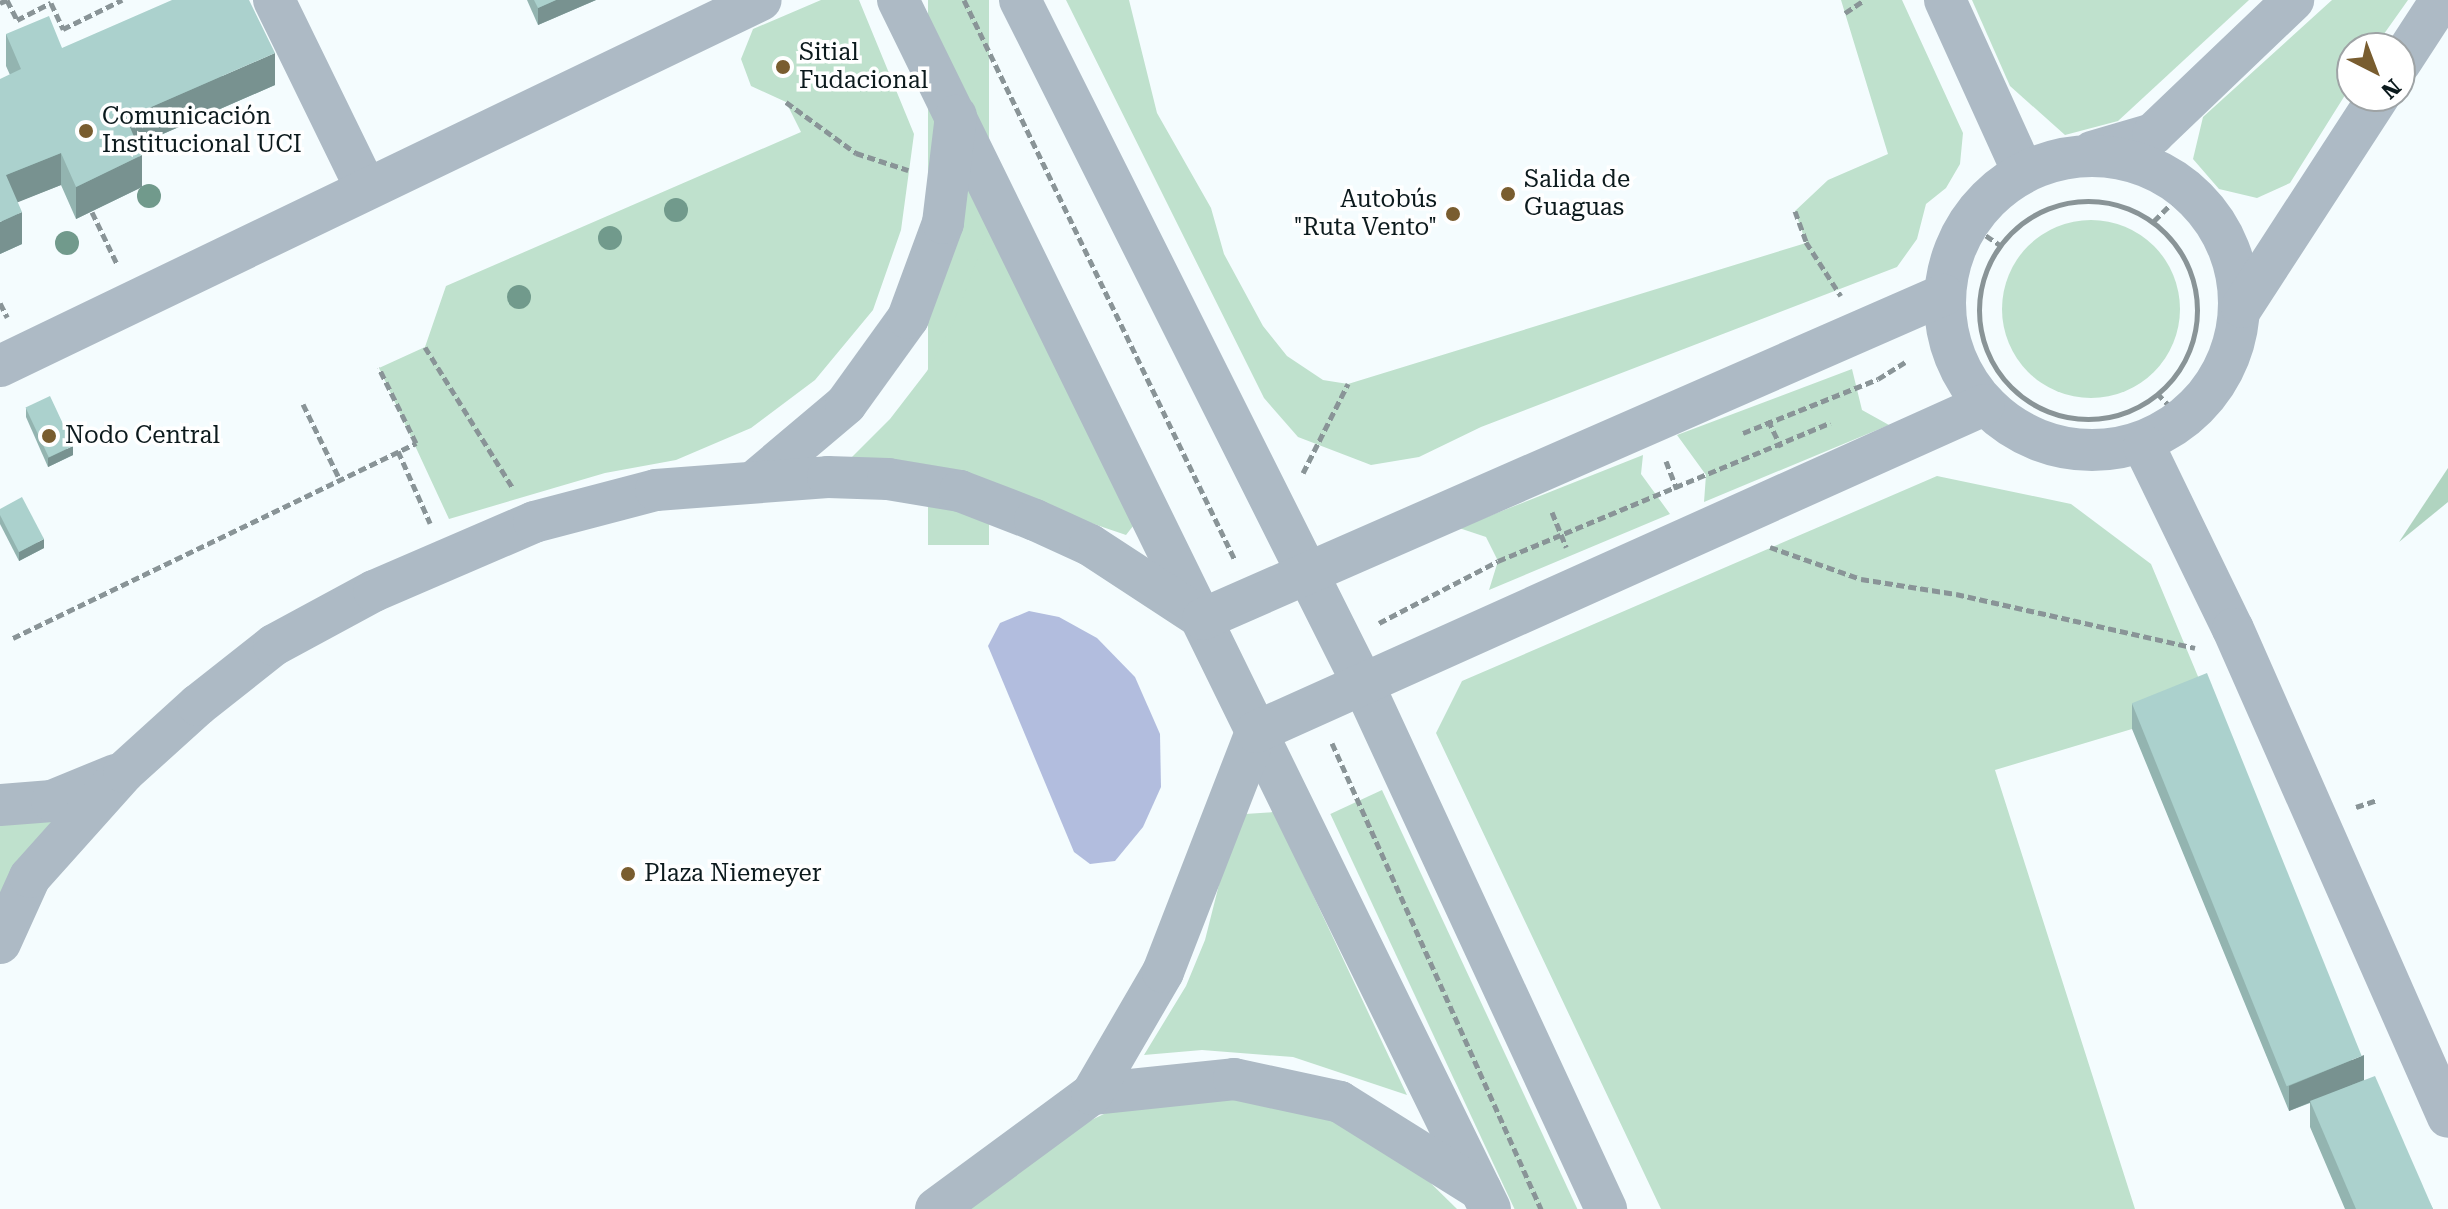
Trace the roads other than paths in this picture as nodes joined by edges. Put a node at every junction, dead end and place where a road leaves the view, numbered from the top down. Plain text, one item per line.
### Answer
1 (274, 0) edge
2 (761, 0) edge
3 (898, 0) edge
4 (1020, 0) edge
5 (1945, 0) edge
6 (2293, 0) edge
7 (2441, 0) edge
8 (2416, 38) edge
9 (2369, 112) edge
10 (956, 115) junction
11 (2092, 152) junction
12 (2022, 170) junction
13 (366, 189) junction
14 (1943, 295) junction
15 (2242, 307) junction
16 (0, 366) edge
17 (1984, 405) junction
18 (2144, 446) junction
19 (755, 481) junction
20 (1307, 573) junction
21 (1203, 619) junction
22 (1363, 684) junction
23 (1256, 732) junction
24 (124, 772) junction
25 (0, 805) edge
26 (0, 943) edge
27 (1092, 1094) junction
28 (2448, 1117) edge
29 (1485, 1199) edge
30 (936, 1209) edge
31 (1606, 1209) edge

1 - 13 street
2 - 13 street
3 - 10 street
4 - 20 street
5 - 12 street
6 - 11 street
7 - 8 street
9 - 15 street
10 - 19 street
10 - 21 street
11 - 12 street
11 - 15 street
12 - 14 street
13 - 16 street
14 - 17 street
14 - 20 street
15 - 18 street
17 - 18 street
17 - 22 street
18 - 28 street
19 - 21 street
19 - 24 street
20 - 21 street
20 - 22 street
21 - 23 street
22 - 23 street
22 - 31 street
23 - 27 street
23 - 29 street
24 - 25 street
24 - 26 street
27 - 29 street
27 - 30 street

